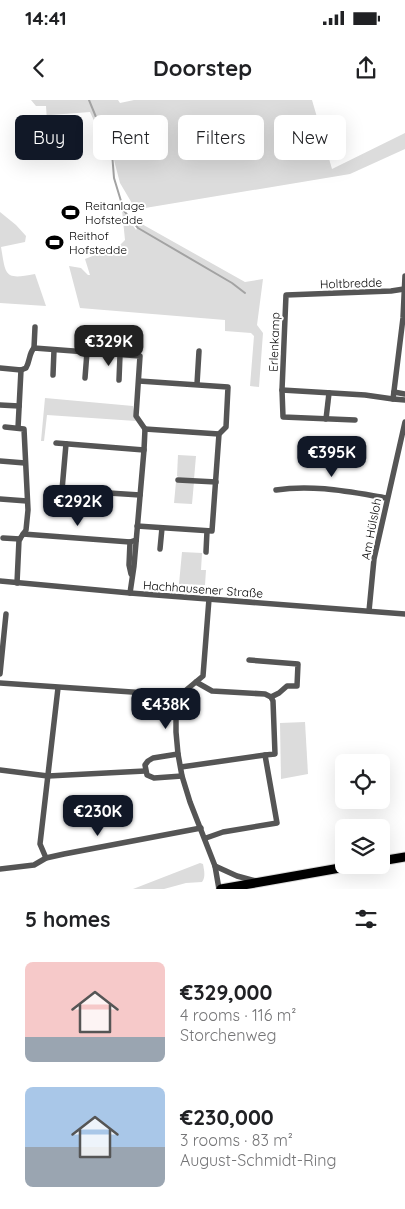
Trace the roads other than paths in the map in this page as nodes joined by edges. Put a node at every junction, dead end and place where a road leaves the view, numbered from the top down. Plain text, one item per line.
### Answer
1 (405, 276) edge
2 (404, 289) edge
3 (286, 295) joint
4 (35, 326) dead end
5 (34, 348) junction
6 (54, 350) junction
7 (199, 351) dead end
8 (87, 352) junction
9 (120, 355) junction
10 (0, 368) edge
11 (21, 370) junction
12 (53, 375) dead end
13 (85, 378) dead end
14 (118, 380) dead end
15 (139, 381) junction
16 (197, 384) junction
17 (282, 390) junction
18 (329, 393) junction
19 (405, 394) edge
20 (393, 395) junction
21 (405, 400) edge
22 (0, 405) edge
23 (19, 406) junction
24 (326, 420) junction
25 (355, 420) dead end
26 (405, 422) edge
27 (5, 427) dead end
28 (18, 428) junction
29 (145, 428) junction
30 (219, 434) junction
31 (56, 443) dead end
32 (66, 444) junction
33 (144, 450) junction
34 (0, 461) edge
35 (25, 463) junction
36 (178, 480) dead end
37 (216, 482) junction
38 (276, 490) dead end
39 (140, 496) junction
40 (387, 498) junction
41 (0, 499) edge
42 (27, 500) junction
43 (137, 526) junction
44 (162, 528) junction
45 (207, 531) junction
46 (21, 536) junction
47 (3, 538) dead end
48 (133, 541) junction
49 (160, 549) dead end
50 (206, 552) dead end
51 (0, 581) edge
52 (17, 583) junction
53 (130, 593) junction
54 (209, 599) junction
55 (369, 611) junction
56 (6, 614) dead end
57 (405, 614) edge
58 (249, 660) dead end
59 (0, 674) edge
60 (196, 682) junction
61 (0, 683) edge
62 (58, 688) junction
63 (176, 695) junction
64 (271, 697) junction
65 (178, 754) junction
66 (265, 755) junction
67 (180, 767) junction
68 (0, 770) edge
69 (145, 771) junction
70 (48, 776) junction
71 (182, 776) junction
72 (201, 828) junction
73 (206, 838) junction
74 (405, 857) edge
75 (46, 858) junction
76 (390, 860) edge
77 (215, 866) junction
78 (335, 869) edge
79 (0, 870) edge
80 (258, 881) junction
81 (220, 889) edge

1 - 2 street
2 - 3 street, Holtbredde
2 - 20 street
3 - 17 street, Erlenkamp
4 - 5 street
5 - 6 street
5 - 11 street
6 - 8 street
6 - 12 street
7 - 16 street
8 - 9 street
8 - 13 street
9 - 14 street
9 - 15 street
10 - 11 street
11 - 23 street
15 - 16 street
15 - 29 street
16 - 30 street
17 - 18 street, Erlenkamp
17 - 24 street, Erlenkamp
18 - 20 street, Erlenkamp
18 - 24 street
19 - 20 street, Erlenkamp
20 - 21 street, Erlenkamp
22 - 23 street
23 - 28 street
24 - 25 street, Erlenkamp
26 - 40 street, Am Hülsloh
27 - 28 street
28 - 35 street
29 - 30 street
29 - 33 street
30 - 37 street
31 - 32 street
32 - 33 street
32 - 39 street
33 - 39 street
34 - 35 street
35 - 42 street
36 - 37 street
37 - 45 street
38 - 40 street
39 - 43 street
40 - 55 street, Am Hülsloh
41 - 42 street
42 - 46 street
43 - 44 street
43 - 48 street
44 - 45 street
44 - 49 street
45 - 50 street
46 - 47 street
46 - 48 street
46 - 52 street
48 - 53 street
51 - 52 street, Hachhausener Straße
52 - 53 street, Hachhausener Straße
53 - 54 street, Hachhausener Straße
54 - 55 street, Hachhausener Straße
54 - 60 street
55 - 57 street, Hachhausener Straße
56 - 59 street
58 - 64 street
60 - 63 street
60 - 64 street
61 - 62 street
62 - 63 street
62 - 70 street
63 - 65 street
64 - 66 street
65 - 67 street
65 - 69 street
66 - 67 street
66 - 73 street
67 - 71 street
68 - 70 street
69 - 70 street
69 - 71 street
70 - 75 street
71 - 72 street
72 - 73 street
72 - 75 street
73 - 77 street
74 - 76 main road
75 - 79 street
77 - 80 street
77 - 81 street
78 - 80 main road
80 - 81 main road

